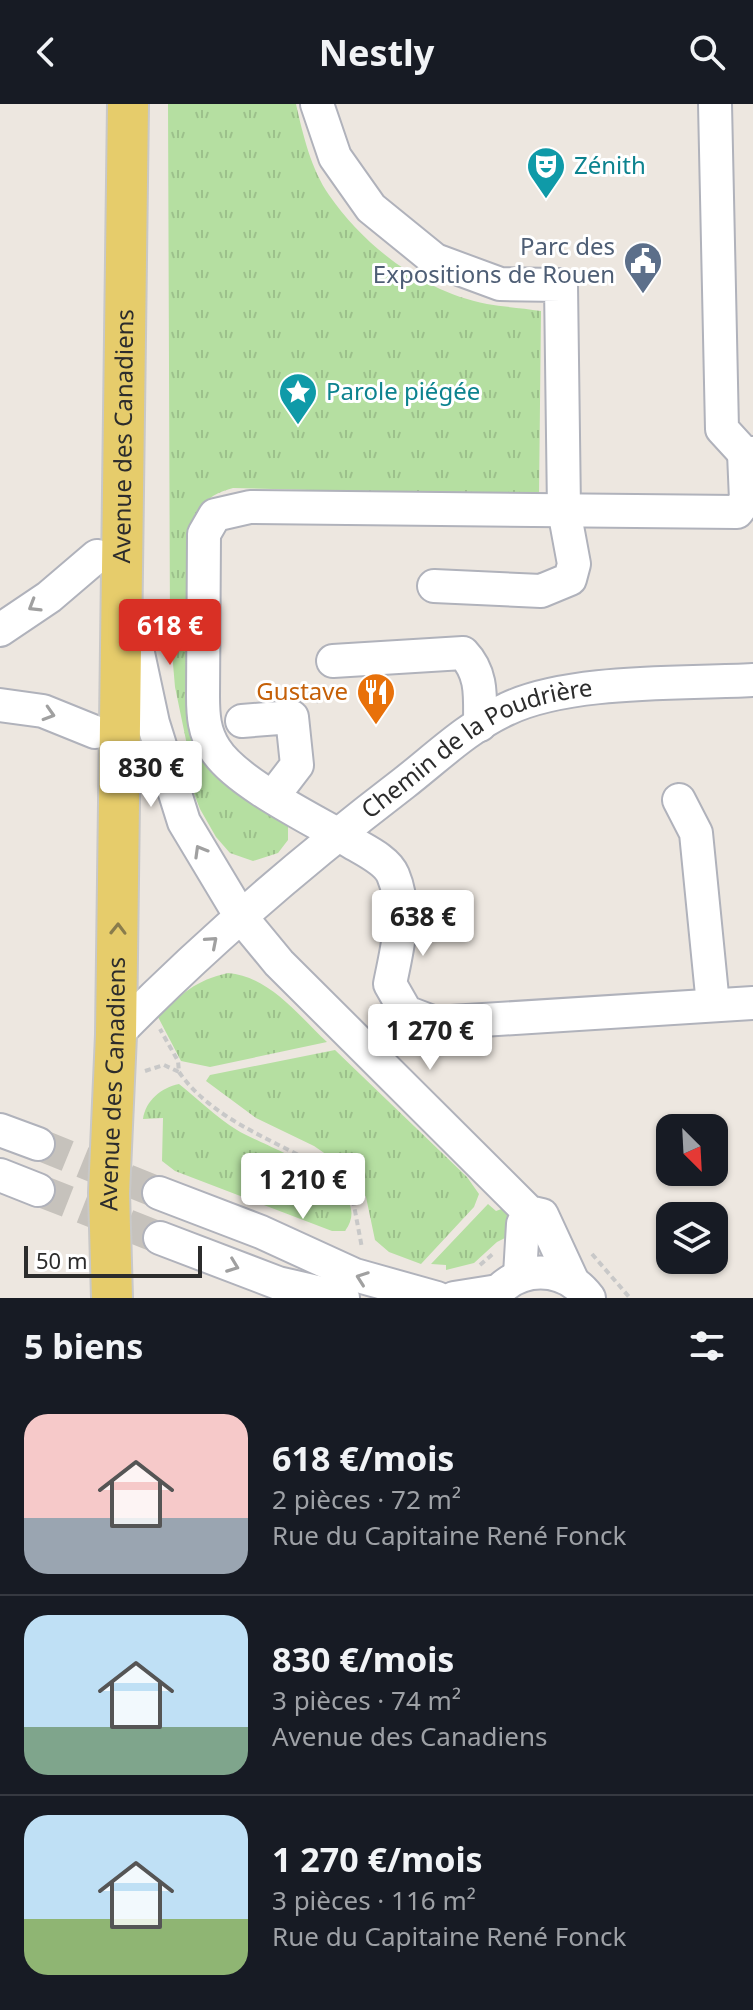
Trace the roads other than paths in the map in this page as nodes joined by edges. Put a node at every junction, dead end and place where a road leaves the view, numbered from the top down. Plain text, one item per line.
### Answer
1 (103, 104) edge
2 (128, 104) edge
3 (317, 104) edge
4 (715, 104) edge
5 (748, 453) edge
6 (564, 510) junction
7 (110, 569) junction
8 (434, 586) dead end
9 (0, 630) edge
10 (333, 661) road end
11 (753, 680) edge
12 (0, 705) edge
13 (242, 721) dead end
14 (480, 725) junction
15 (95, 732) junction
16 (274, 795) junction
17 (679, 800) dead end
18 (338, 834) junction
19 (241, 917) junction
20 (753, 1003) edge
21 (713, 1005) junction
22 (116, 1035) junction
23 (0, 1130) edge
24 (38, 1144) tunnel mouth
25 (0, 1175) edge
26 (38, 1190) tunnel mouth
27 (159, 1193) tunnel mouth
28 (529, 1212) junction
29 (160, 1238) tunnel mouth
30 (504, 1288) edge
31 (581, 1290) edge
32 (84, 1298) edge
33 (112, 1298) edge
34 (343, 1298) edge
35 (437, 1298) edge
36 (454, 1298) edge

1 - 7 main road, Avenue des Canadiens
2 - 7 main road, Avenue des Canadiens
3 - 6 street
4 - 5 street
5 - 6 street
6 - 8 street
6 - 16 street
7 -> 9 street
7 - 15 main road, Avenue des Canadiens
19 -> 7 street
22 -> 7 main road, Avenue des Canadiens
10 - 14 street
11 - 14 street, Chemin de la Poudrière
12 -> 15 street
13 - 16 street
14 - 18 street, Chemin de la Poudrière
15 - 32 main road, Avenue des Canadiens
16 - 18 street
17 - 21 street
18 - 19 street, Chemin de la Poudrière
18 - 21 street
22 -> 19 street, Chemin de la Poudrière
19 - 28 street
20 - 21 street
22 - 33 main road, Avenue des Canadiens
23 - 24 street
25 - 26 street
35 -> 27 street
28 - 30 street
28 - 31 street
29 -> 34 street
30 - 31 street
30 - 36 street

